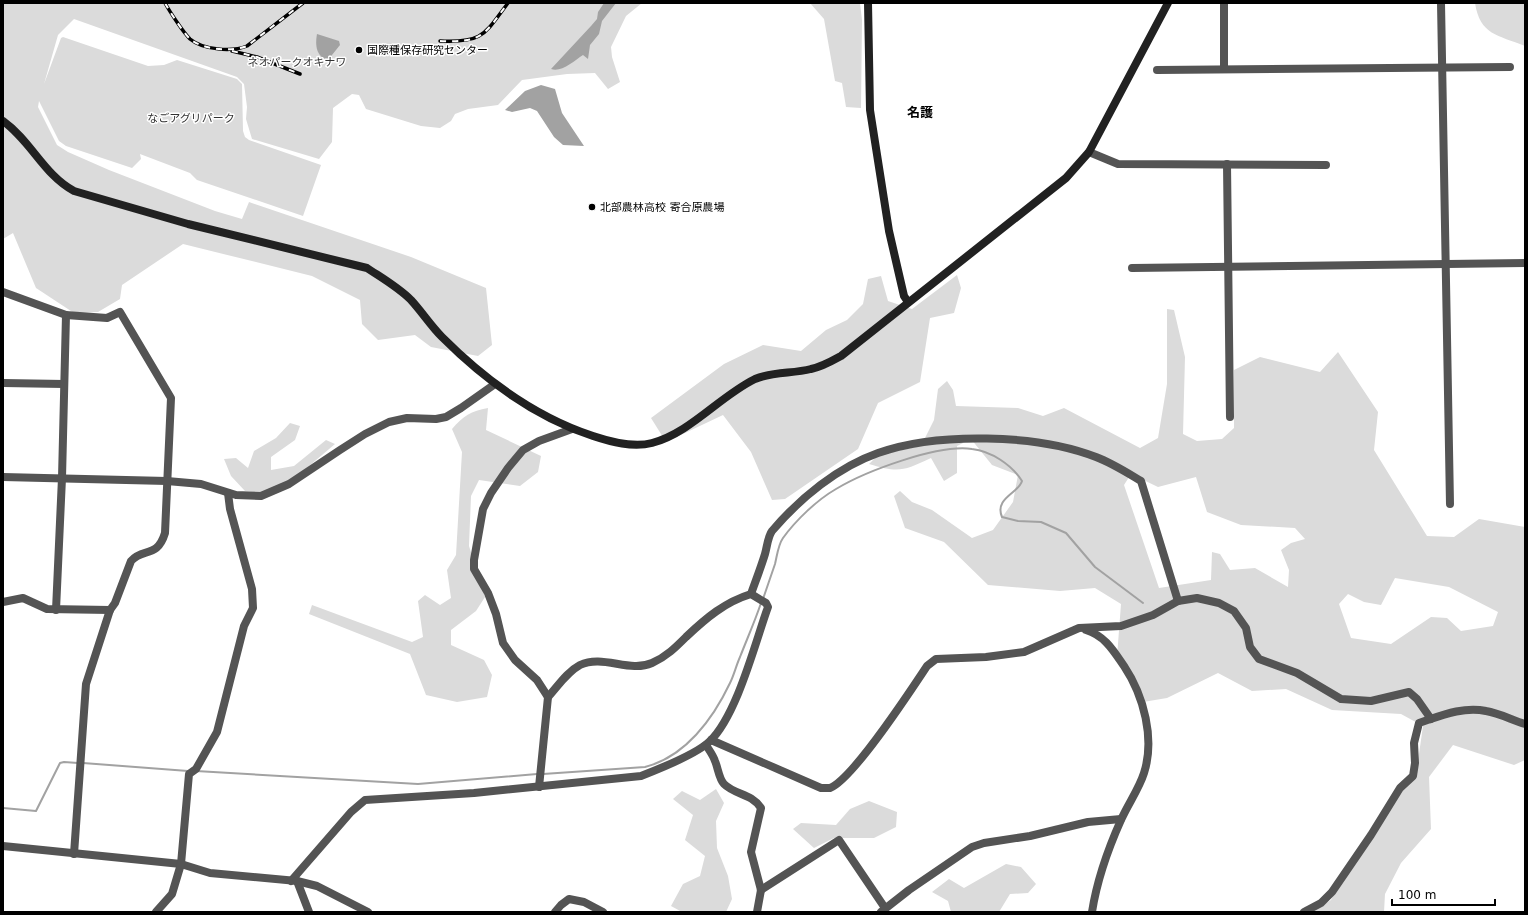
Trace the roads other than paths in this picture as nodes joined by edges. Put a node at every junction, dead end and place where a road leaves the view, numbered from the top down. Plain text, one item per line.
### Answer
1 (868, 3) edge
2 (1168, 3) edge
3 (1224, 3) edge
4 (1440, 3) edge
5 (1510, 67) dead end
6 (1442, 68) junction
7 (1224, 69) junction
8 (1157, 70) dead end
9 (3, 121) edge
10 (1089, 152) junction
11 (1227, 164) junction
12 (1326, 165) dead end
13 (1525, 263) edge
14 (1445, 264) junction
15 (1228, 267) junction
16 (1132, 268) dead end
17 (3, 292) edge
18 (908, 302) junction
19 (66, 315) junction
20 (3, 383) edge
21 (64, 384) junction
22 (495, 384) junction
23 (1230, 417) dead end
24 (572, 429) junction
25 (3, 477) edge
26 (62, 478) junction
27 (167, 481) junction
28 (228, 493) junction
29 (1450, 504) dead end
30 (752, 594) junction
31 (3, 602) edge
32 (1178, 602) junction
33 (56, 610) junction
34 (110, 610) junction
35 (1079, 628) junction
36 (548, 697) junction
37 (1431, 719) junction
38 (1525, 724) edge
39 (709, 743) junction
40 (539, 787) junction
41 (1121, 820) junction
42 (3, 846) edge
43 (74, 854) junction
44 (181, 864) junction
45 (294, 881) junction
46 (761, 890) junction
47 (884, 910) edge
48 (156, 912) edge
49 (309, 912) edge
50 (368, 912) edge
51 (555, 912) edge
52 (603, 912) edge
53 (757, 912) edge
54 (1092, 912) edge
55 (1304, 912) edge

1 - 18 street
2 - 10 street
3 - 7 street
4 - 6 street
5 - 6 street
6 - 7 street
6 - 14 street
7 - 8 street
9 - 22 street
10 - 11 street
10 - 18 street
11 - 12 street
11 - 15 street
13 - 14 street
14 - 15 street
14 - 29 street
15 - 16 street
15 - 23 street
17 - 19 street
18 - 24 street
19 - 21 street
19 - 27 street
20 - 21 street
21 - 26 street
22 - 24 street
22 - 28 street
24 - 36 street
25 - 26 street
26 - 27 street
26 - 33 street
27 - 28 street
27 - 34 street
28 - 44 street
30 - 32 street
30 - 36 street
30 - 39 street
31 - 33 street
32 - 35 street
32 - 37 street
33 - 34 street
34 - 43 street
35 - 39 street
35 - 41 street
36 - 40 street
37 - 38 street
37 - 55 street
39 - 40 street
39 - 46 street
40 - 45 street
41 - 47 street
41 - 54 street
42 - 43 street
43 - 44 street
44 - 45 street
44 - 48 street
45 - 49 street
45 - 50 street
46 - 47 street
46 - 53 street
51 - 52 street

